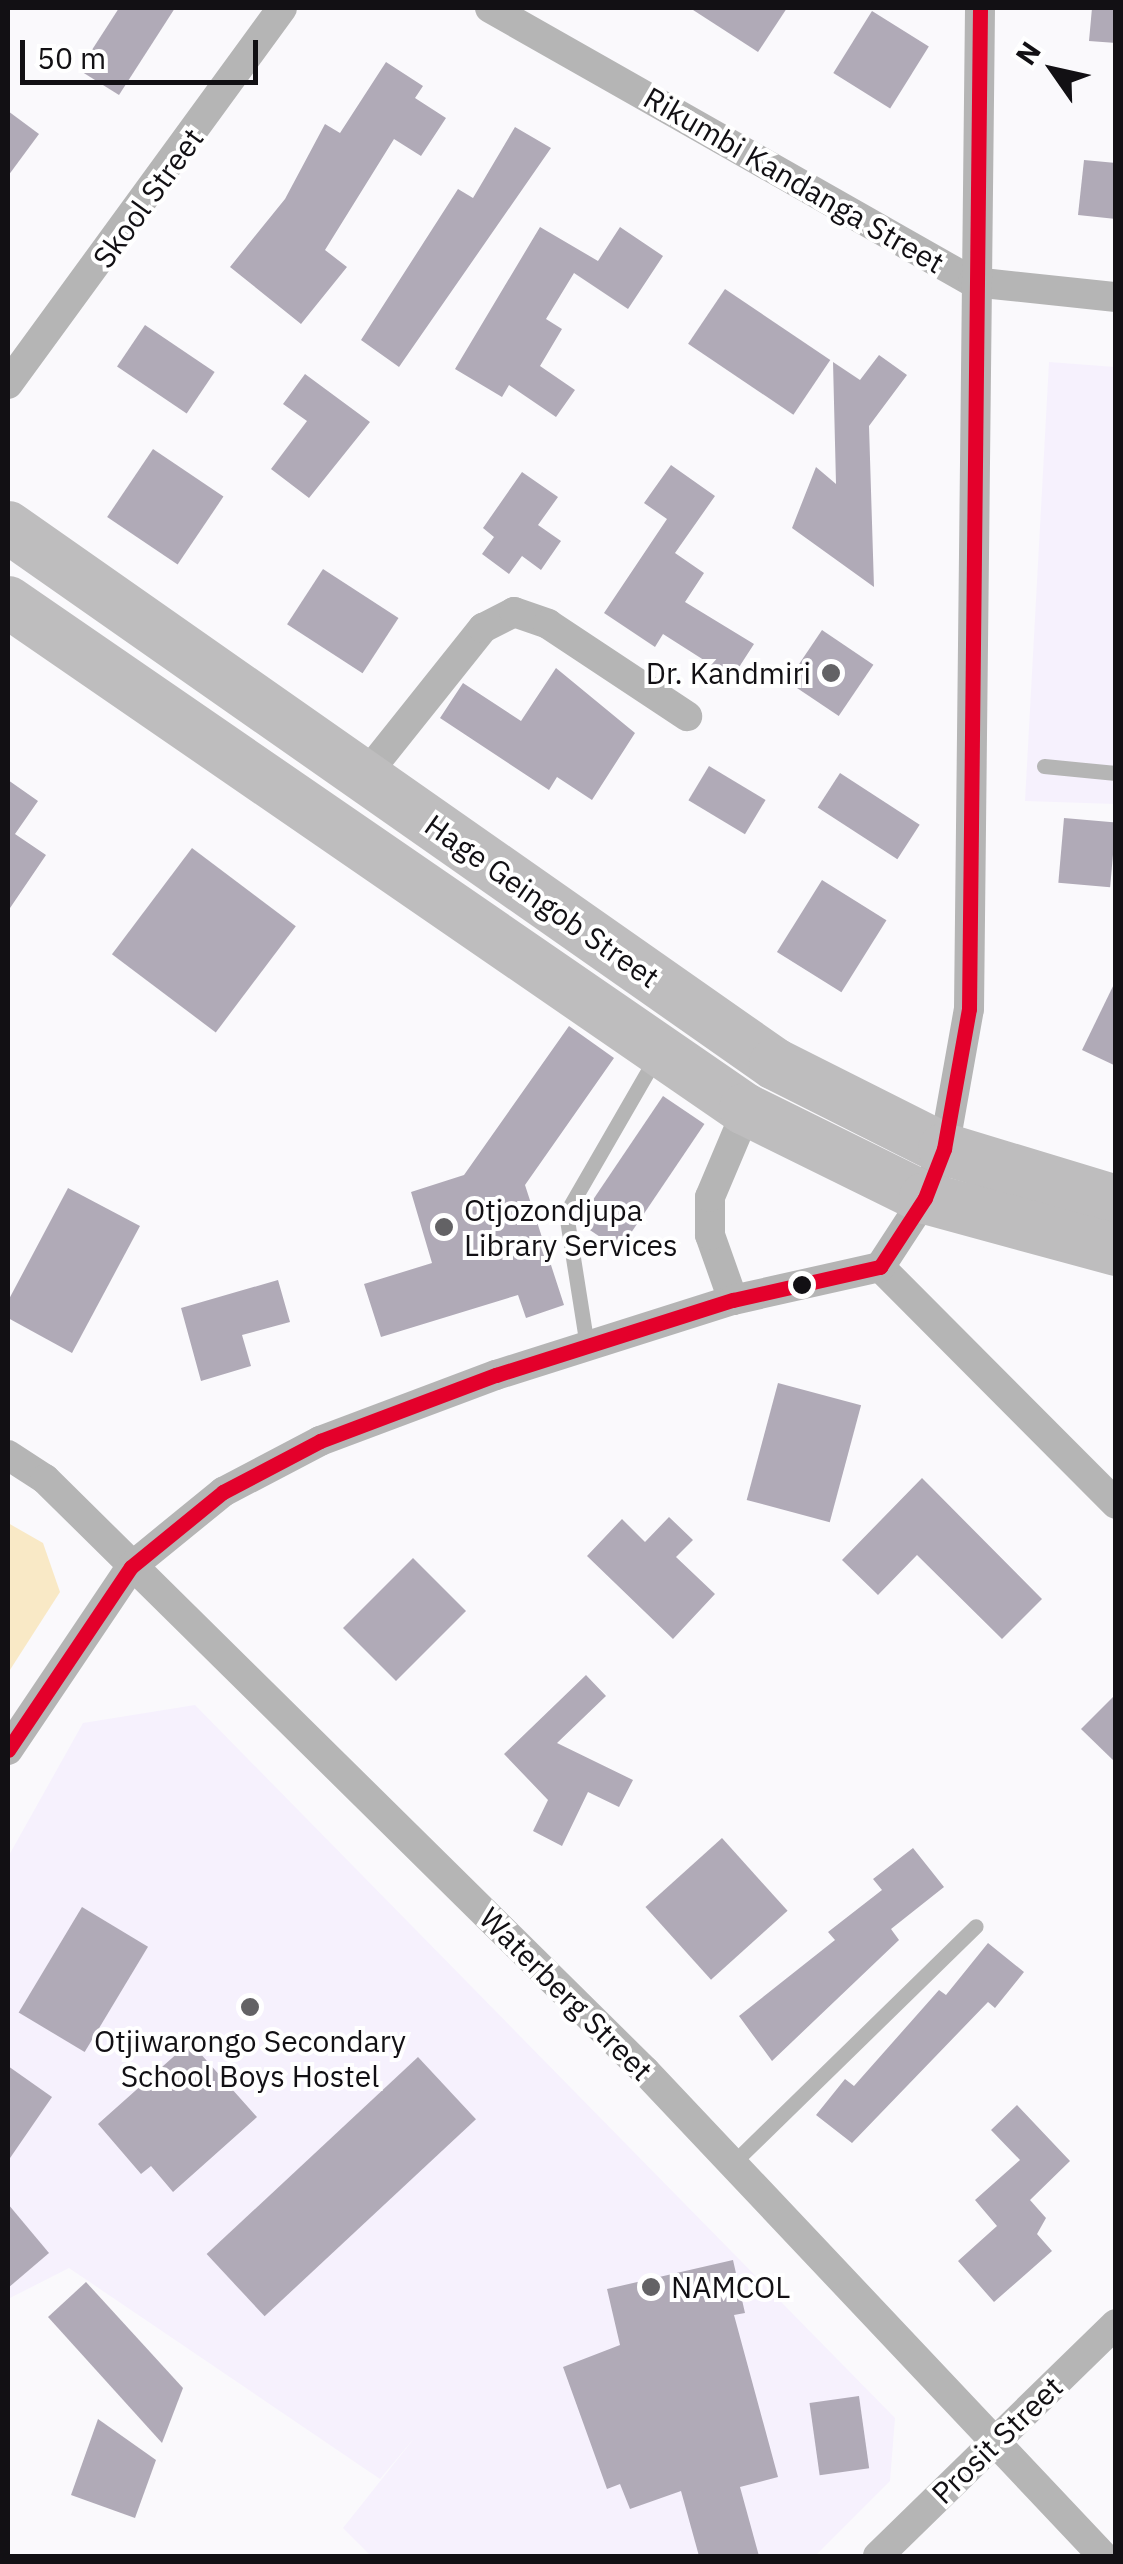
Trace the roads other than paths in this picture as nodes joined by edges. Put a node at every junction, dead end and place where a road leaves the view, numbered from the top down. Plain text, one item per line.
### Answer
1 (282, 8) edge
2 (490, 8) edge
3 (980, 8) edge
4 (972, 282) junction
5 (1116, 297) edge
6 (8, 384) edge
7 (8, 527) edge
8 (8, 602) edge
9 (687, 716) dead end
10 (1044, 766) dead end
11 (1116, 773) edge
12 (364, 777) junction
13 (644, 973) junction
14 (613, 1016) junction
15 (661, 1050) junction
16 (775, 1064) junction
17 (745, 1110) junction
18 (944, 1150) junction
19 (925, 1198) junction
20 (1116, 1201) edge
21 (1116, 1250) edge
22 (880, 1267) junction
23 (732, 1300) junction
24 (587, 1346) junction
25 (8, 1455) edge
26 (1116, 1504) edge
27 (131, 1568) junction
28 (8, 1750) edge
29 (976, 1926) dead end
30 (733, 2163) junction
31 (1116, 2324) edge
32 (996, 2441) junction
33 (878, 2556) edge
34 (1103, 2556) edge

1 - 6 street, Skool Street
2 - 4 street, Rikumbi Kandanga Street
3 - 4 street
4 - 5 street, Rikumbi Kandanga Street
4 - 18 street
7 - 12 highway, Hage Geingob Street
8 - 14 highway, Hage Geingob Street
9 - 12 street
10 - 11 lane
12 - 13 highway, Hage Geingob Street
13 - 14 highway
13 - 16 highway, Hage Geingob Street
14 - 15 highway, Hage Geingob Street
15 - 17 highway, Hage Geingob Street
15 - 24 lane
16 - 17 street
16 - 18 highway, Hage Geingob Street
17 - 19 highway, Hage Geingob Street
17 - 23 street
18 - 19 street
18 - 20 highway, Hage Geingob Street
19 - 21 highway, Hage Geingob Street
19 - 22 street
22 - 23 street
22 - 26 street
23 - 24 street
24 - 27 street
25 - 27 street, Waterberg Street
27 - 28 street
27 - 30 street, Waterberg Street
29 - 30 lane
30 - 32 street, Waterberg Street
31 - 32 street, Prosit Street
32 - 33 street, Prosit Street
32 - 34 street, Waterberg Street

